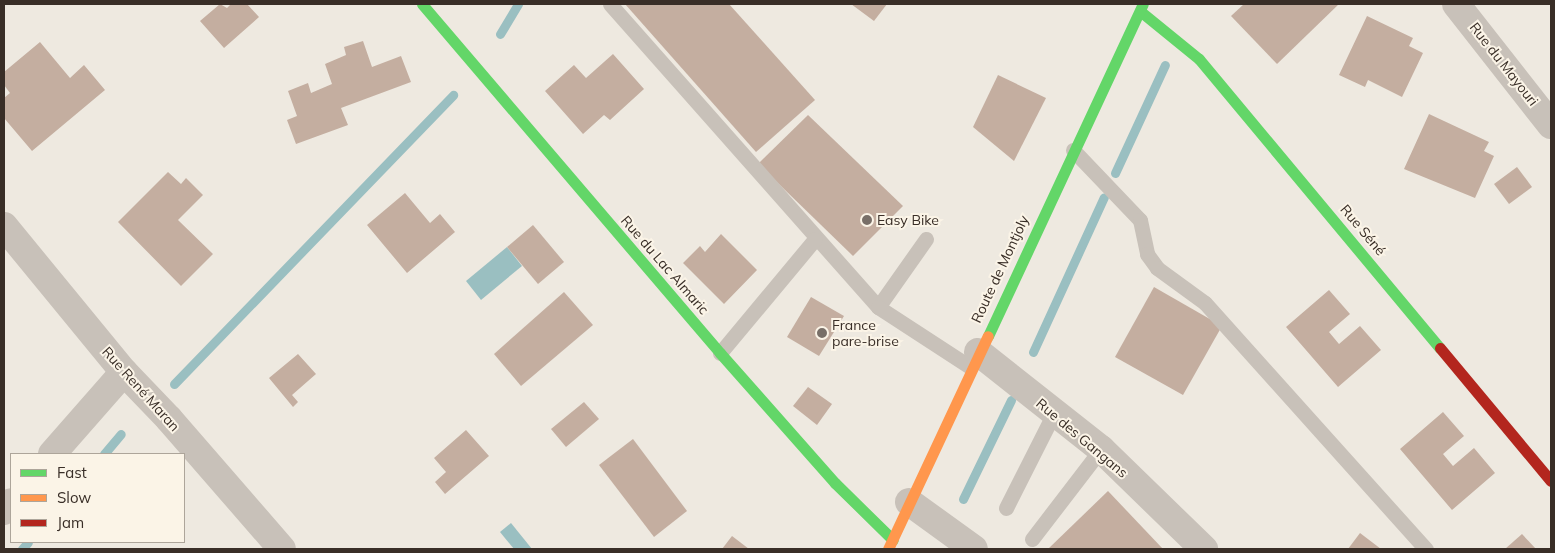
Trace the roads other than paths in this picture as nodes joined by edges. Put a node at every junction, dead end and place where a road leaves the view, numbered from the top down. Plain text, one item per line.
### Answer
1 (422, 4) edge
2 (610, 4) edge
3 (1456, 4) edge
4 (1141, 7) edge
5 (1551, 125) edge
6 (1073, 150) junction
7 (4, 226) edge
8 (815, 239) junction
9 (926, 239) dead end
10 (878, 307) junction
11 (720, 353) junction
12 (974, 360) junction
13 (124, 372) junction
14 (1054, 412) junction
15 (1101, 450) junction
16 (53, 453) edge
17 (1551, 481) edge
18 (908, 502) junction
19 (1006, 508) dead end
20 (1032, 539) dead end
21 (890, 545) edge
22 (282, 549) edge
23 (974, 549) edge
24 (1204, 549) edge
25 (1426, 549) edge

1 - 11 street, Rue du Lac Almaric
2 - 8 lane
3 - 5 street, Rue du Mayouri
4 - 6 street, Route de Montjoly
4 - 17 street, Rue Séné
6 - 12 street, Route de Montjoly
6 - 25 lane
7 - 13 street, Rue René Maran
8 - 10 lane
8 - 11 lane
9 - 10 lane
10 - 12 lane
11 - 21 street, Rue du Lac Almaric
12 - 14 street, Rue des Gangans
12 - 18 street, Route de Montjoly
13 - 16 street
13 - 22 street, Rue René Maran
14 - 15 street, Rue des Gangans
14 - 19 lane
15 - 20 lane
15 - 24 street, Rue des Gangans
18 - 21 street, Route de Montjoly
18 - 23 street

